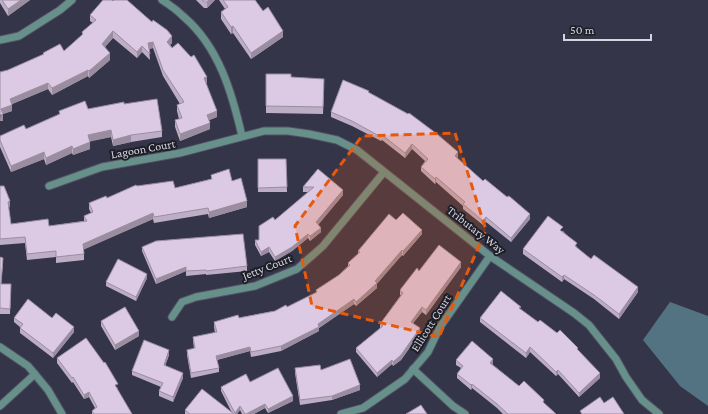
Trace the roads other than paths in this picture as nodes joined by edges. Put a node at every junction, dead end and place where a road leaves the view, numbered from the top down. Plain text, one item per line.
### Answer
1 (72, 0) edge
2 (162, 0) edge
3 (0, 40) edge
4 (242, 136) junction
5 (384, 172) junction
6 (49, 186) dead end
7 (490, 256) junction
8 (172, 317) dead end
9 (0, 347) edge
10 (413, 369) junction
11 (35, 374) junction
12 (0, 406) edge
13 (62, 414) edge
14 (341, 414) edge
15 (464, 414) edge
16 (659, 414) edge

1 - 3 street
2 - 4 street
4 - 5 street, Tributary Way
4 - 6 street, Lagoon Court
5 - 7 street, Tributary Way
5 - 8 street, Jetty Court
7 - 10 street, Ellicott Court
7 - 16 street, Tributary Way
9 - 11 street
10 - 14 street, Ellicott Court
10 - 15 street
11 - 12 street
11 - 13 street

